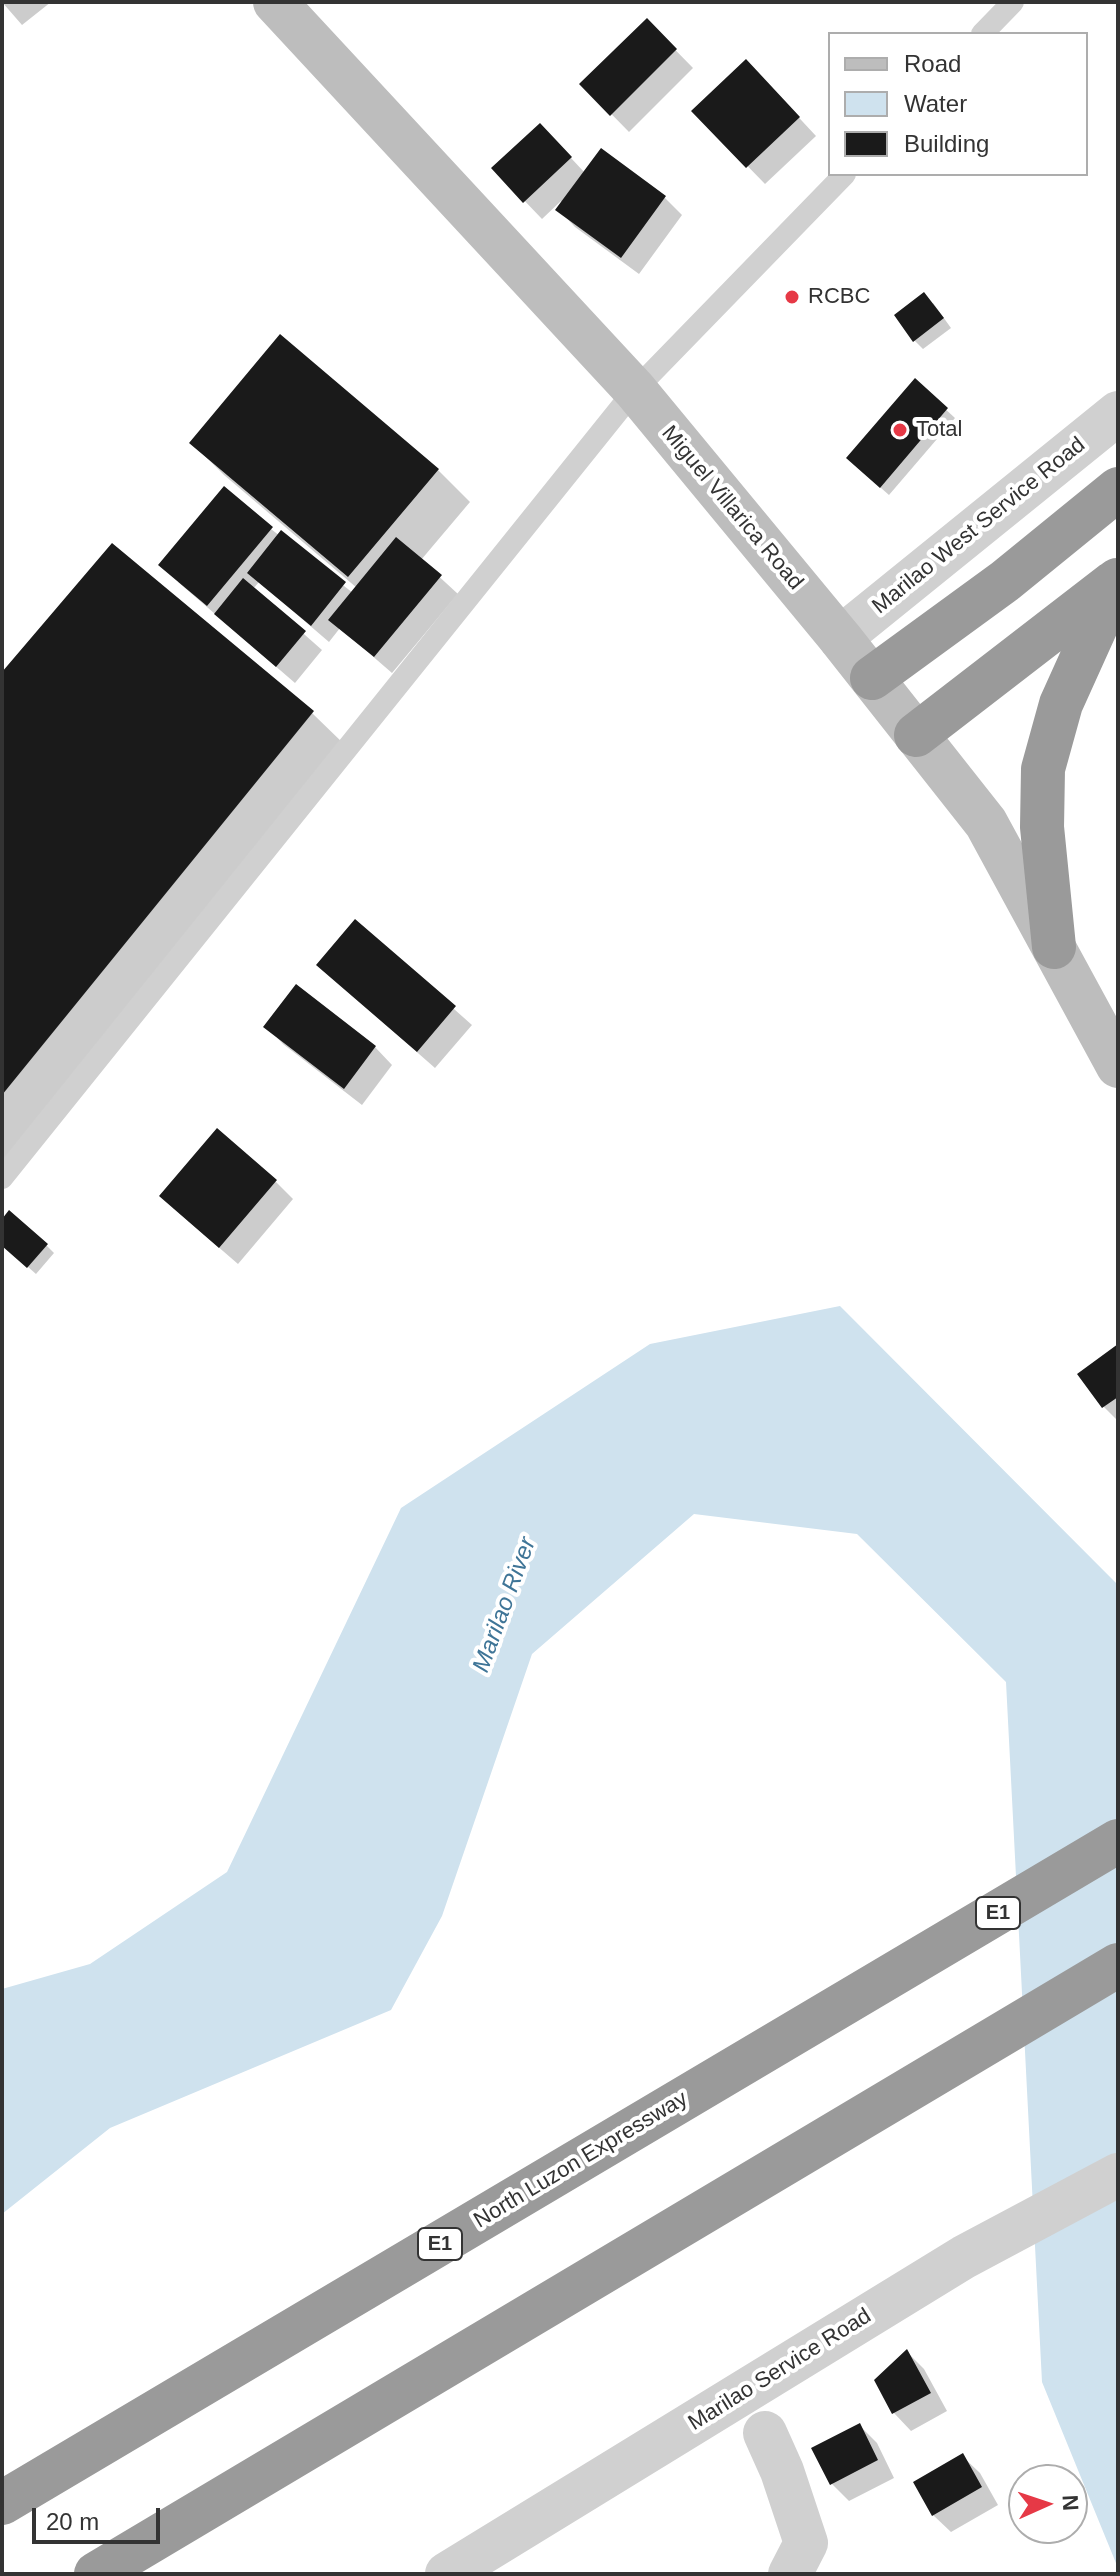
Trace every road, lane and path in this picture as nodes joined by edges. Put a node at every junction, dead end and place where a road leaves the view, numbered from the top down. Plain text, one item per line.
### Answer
1 (275, 2) edge
2 (1013, 2) edge
3 (984, 32) edge
4 (843, 176) edge
5 (635, 390) junction
6 (1118, 413) edge
7 (1118, 489) edge
8 (1117, 580) edge
9 (840, 638) junction
10 (872, 678) junction
11 (916, 735) junction
12 (1054, 947) junction
13 (1118, 1066) edge
14 (2, 1178) edge
15 (1118, 1841) edge
16 (1118, 1965) edge
17 (1118, 2175) edge
18 (765, 2433) dead end
19 (2, 2503) edge
20 (96, 2574) edge
21 (447, 2574) edge
22 (790, 2574) edge

1 - 5 main road, Miguel Villarica Road
2 - 3 lane
4 - 5 lane
5 - 9 main road, Miguel Villarica Road
5 - 14 lane
6 - 9 street, Marilao West Service Road
7 - 10 highway
8 - 11 highway
8 - 12 highway
9 - 10 main road, Miguel Villarica Road
10 - 11 main road, Miguel Villarica Road
11 - 12 main road, Miguel Villarica Road
12 - 13 main road, Miguel Villarica Road
15 - 19 highway, North Luzon Expressway / E1
16 - 20 highway
17 - 21 street, Marilao Service Road
18 - 22 street

